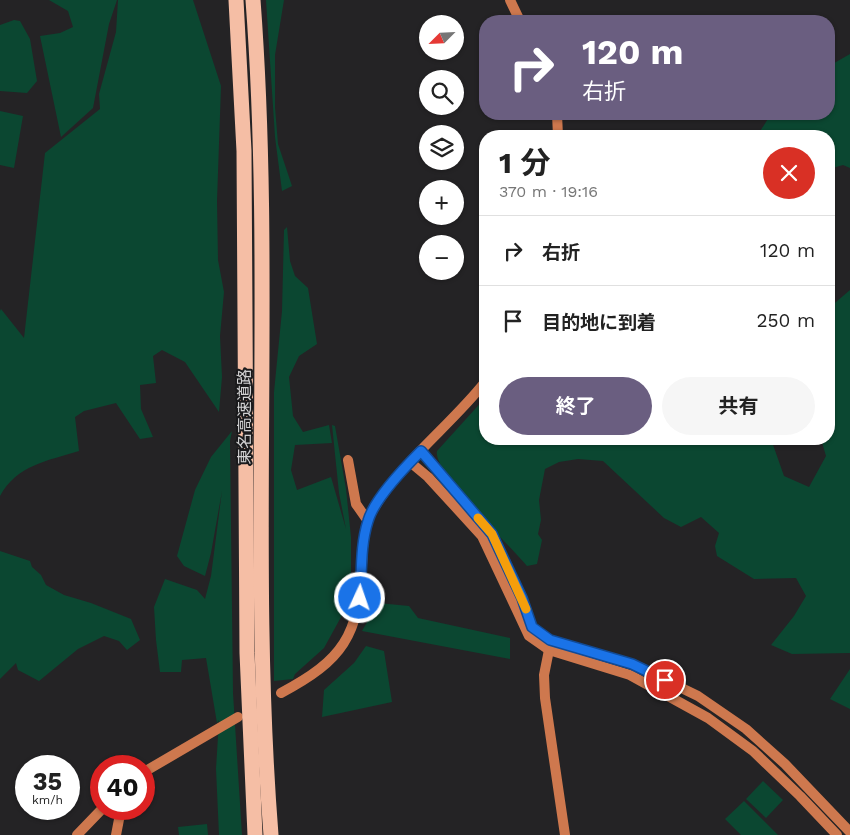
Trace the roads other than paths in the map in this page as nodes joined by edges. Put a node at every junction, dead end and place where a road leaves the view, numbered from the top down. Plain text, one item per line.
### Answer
1 (236, 0) edge
2 (253, 0) edge
3 (510, 0) edge
4 (517, 15) edge
5 (479, 389) edge
6 (421, 451) junction
7 (348, 460) dead end
8 (410, 462) junction
9 (368, 521) junction
10 (549, 650) junction
11 (281, 694) dead end
12 (238, 717) dead end
13 (155, 765) edge
14 (91, 820) edge
15 (119, 820) edge
16 (850, 832) edge
17 (77, 835) edge
18 (116, 835) edge
19 (255, 835) edge
20 (271, 835) edge
21 (565, 835) edge
22 (836, 835) edge

1 - 19 highway, 東名高速道路
2 - 20 highway, 東名高速道路
3 - 4 street
5 - 6 street
6 - 8 street
6 - 16 street
7 - 9 street
8 - 9 street
8 - 10 street
9 - 11 street
10 - 21 street
10 - 22 street
12 - 13 street
14 - 17 street
15 - 18 street

